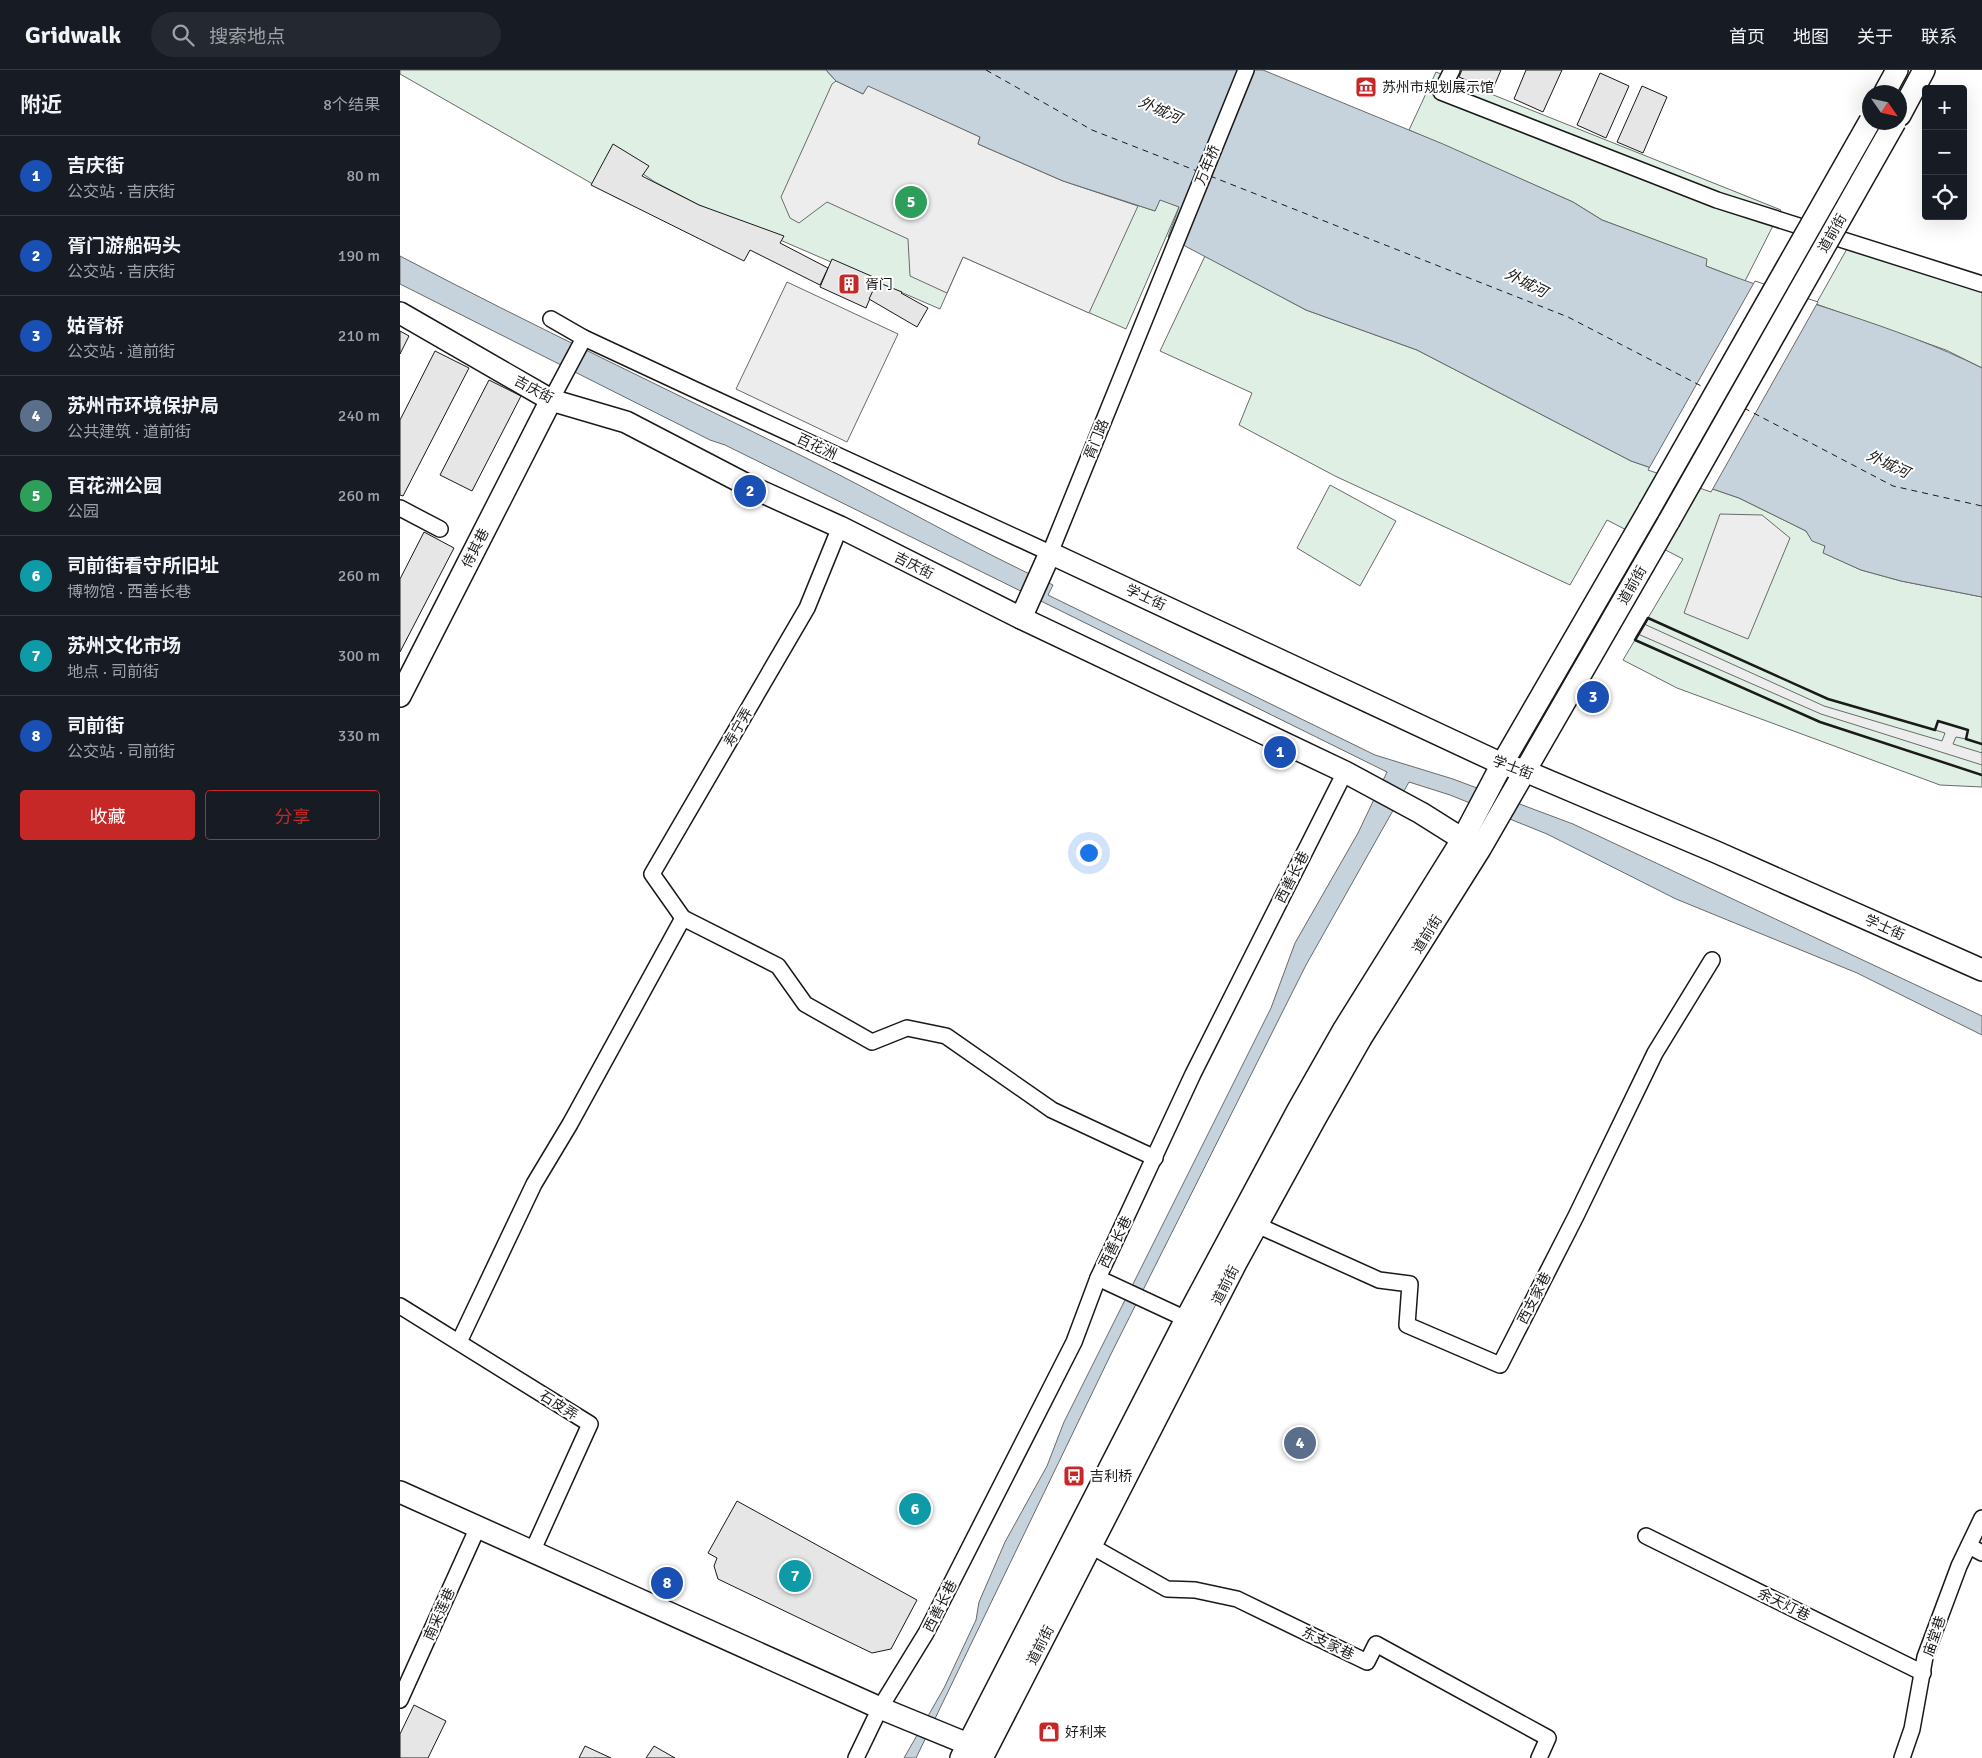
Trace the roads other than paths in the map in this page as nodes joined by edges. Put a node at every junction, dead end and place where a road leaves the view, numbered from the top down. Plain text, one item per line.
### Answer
1 (1246, 70) edge
2 (1452, 70) edge
3 (1897, 70) edge
4 (1924, 70) edge
5 (1889, 85) edge
6 (1907, 101) edge
7 (1865, 130) edge
8 (1891, 130) edge
9 (1168, 260) joint
10 (1982, 284) edge
11 (400, 313) edge
12 (551, 319) dead end
13 (583, 340) junction
14 (550, 400) junction
15 (400, 508) edge
16 (840, 527) junction
17 (440, 529) dead end
18 (1046, 561) junction
19 (1022, 614) junction
20 (400, 696) edge
21 (1502, 764) junction
22 (1525, 771) junction
23 (1345, 772) junction
24 (1471, 844) junction
25 (683, 918) junction
26 (1712, 960) dead end
27 (1982, 970) edge
28 (1155, 1158) junction
29 (1257, 1225) junction
30 (1098, 1278) junction
31 (400, 1306) edge
32 (1186, 1319) junction
33 (459, 1342) junction
34 (400, 1492) edge
35 (1982, 1518) edge
36 (478, 1527) junction
37 (1646, 1536) dead end
38 (1091, 1546) junction
39 (1975, 1549) edge
40 (532, 1552) junction
41 (1922, 1672) junction
42 (400, 1700) edge
43 (880, 1708) junction
44 (979, 1754) edge
45 (856, 1758) edge
46 (1538, 1758) edge
47 (1902, 1758) edge

1 - 9 street, 万年桥
2 - 10 street
3 - 5 main road
4 - 6 main road, 道前街
7 - 21 main road, 道前街, bridge
8 - 22 main road, 道前街, bridge
9 - 18 street, 胥门路
11 - 14 main road, 吉庆街
12 - 13 street, 百花洲
13 - 14 street
13 - 18 street, 百花洲
14 - 16 main road, 吉庆街
14 - 20 main road, 侍其巷
15 - 17 street
16 - 19 main road, 吉庆街
16 - 25 street, 寿宁弄
18 - 19 main road, 胥门路
18 - 21 main road, 学士街
19 - 23 main road, 吉庆街
21 - 22 main road, 学士街
21 - 24 main road, 道前街
22 - 24 main road, 道前街
22 - 27 main road, 学士街
23 - 24 main road, 吉庆街
23 - 28 street, 西善长巷
24 - 29 main road, 道前街
24 - 32 main road, 道前街
25 - 28 street
25 - 33 street
26 - 29 street, 西支家巷
28 - 30 street, 西善长巷
29 - 38 main road, 道前街
30 - 32 street
30 - 43 street, 西善长巷
31 - 33 street
32 - 44 main road, 道前街
33 - 40 street, 石皮弄
34 - 36 main road
35 - 39 street, 庙堂巷
36 - 40 main road
36 - 42 street, 南采莲巷
37 - 41 street, 余天灯巷
38 - 44 main road, 道前街
38 - 46 street, 东支家巷
39 - 41 street, 庙堂巷
40 - 43 main road
41 - 47 street, 庙堂巷
43 - 44 main road
43 - 45 street, 西善长巷

